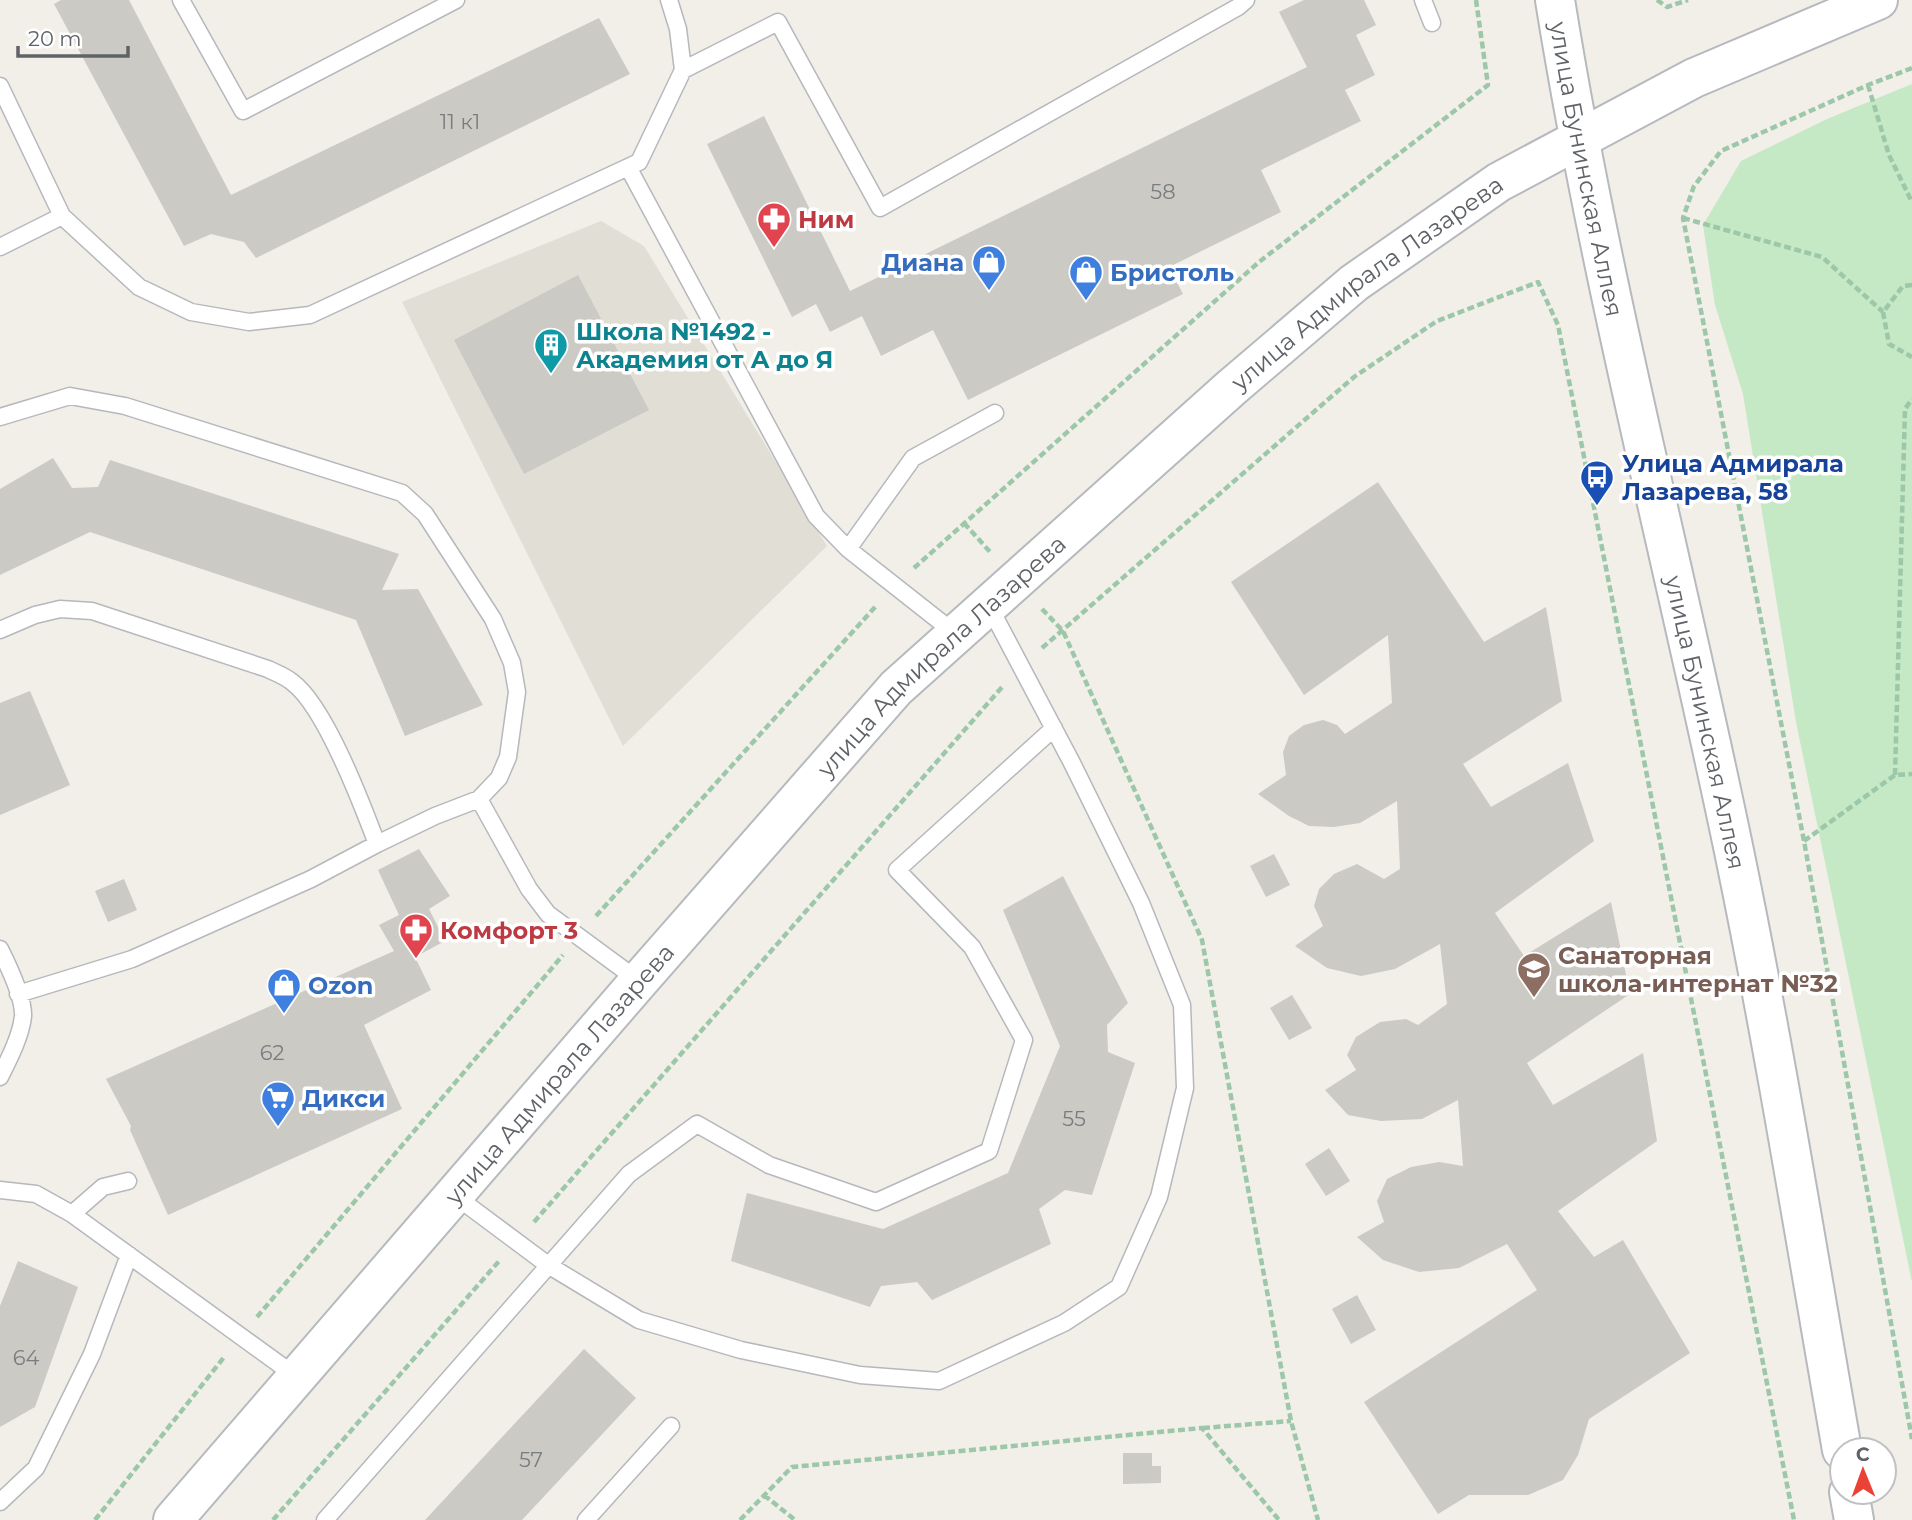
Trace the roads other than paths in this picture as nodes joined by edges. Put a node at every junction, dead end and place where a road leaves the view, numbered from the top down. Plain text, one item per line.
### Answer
1 (181, 0) edge
2 (456, 0) edge
3 (669, 0) edge
4 (1246, 0) edge
5 (1423, 0) edge
6 (1555, 0) edge
7 (1878, 0) edge
8 (1432, 23) dead end
9 (683, 70) junction
10 (0, 86) edge
11 (1580, 138) junction
12 (628, 167) junction
13 (62, 216) junction
14 (0, 247) edge
15 (995, 413) dead end
16 (0, 417) edge
17 (848, 549) junction
18 (988, 606) junction
19 (0, 630) edge
20 (956, 634) junction
21 (1054, 728) junction
22 (479, 799) junction
23 (377, 844) junction
24 (0, 949) edge
25 (639, 981) junction
26 (18, 994) junction
27 (0, 1077) edge
28 (128, 1181) dead end
29 (0, 1189) edge
30 (454, 1195) junction
31 (72, 1214) junction
32 (129, 1255) junction
33 (548, 1265) junction
34 (297, 1377) junction
35 (671, 1426) dead end
36 (1840, 1436) edge
37 (0, 1502) edge
38 (173, 1520) edge
39 (325, 1520) edge
40 (586, 1520) edge

1 - 2 lane
3 - 9 lane
4 - 9 lane
5 - 8 lane
6 - 11 street, улица Бунинская Аллея
7 - 11 street, улица Адмирала Лазарева
9 - 12 lane
10 - 13 lane
11 - 18 street, улица Адмирала Лазарева
11 - 36 street, улица Бунинская Аллея
12 - 13 lane
12 - 17 lane
13 - 14 lane
15 - 17 lane
16 - 22 lane
17 - 20 lane
18 - 20 street, улица Адмирала Лазарева
18 - 21 lane
19 - 23 lane
20 - 25 street, улица Адмирала Лазарева
21 - 33 lane
21 - 33 lane
22 - 23 lane
22 - 25 lane
23 - 26 lane
24 - 26 lane
25 - 30 street, улица Адмирала Лазарева
26 - 27 lane
28 - 31 lane
29 - 31 lane
30 - 33 lane
30 - 34 street, улица Адмирала Лазарева
31 - 32 lane
32 - 34 lane
32 - 37 lane
33 - 39 lane
34 - 38 street, улица Адмирала Лазарева
35 - 40 lane

